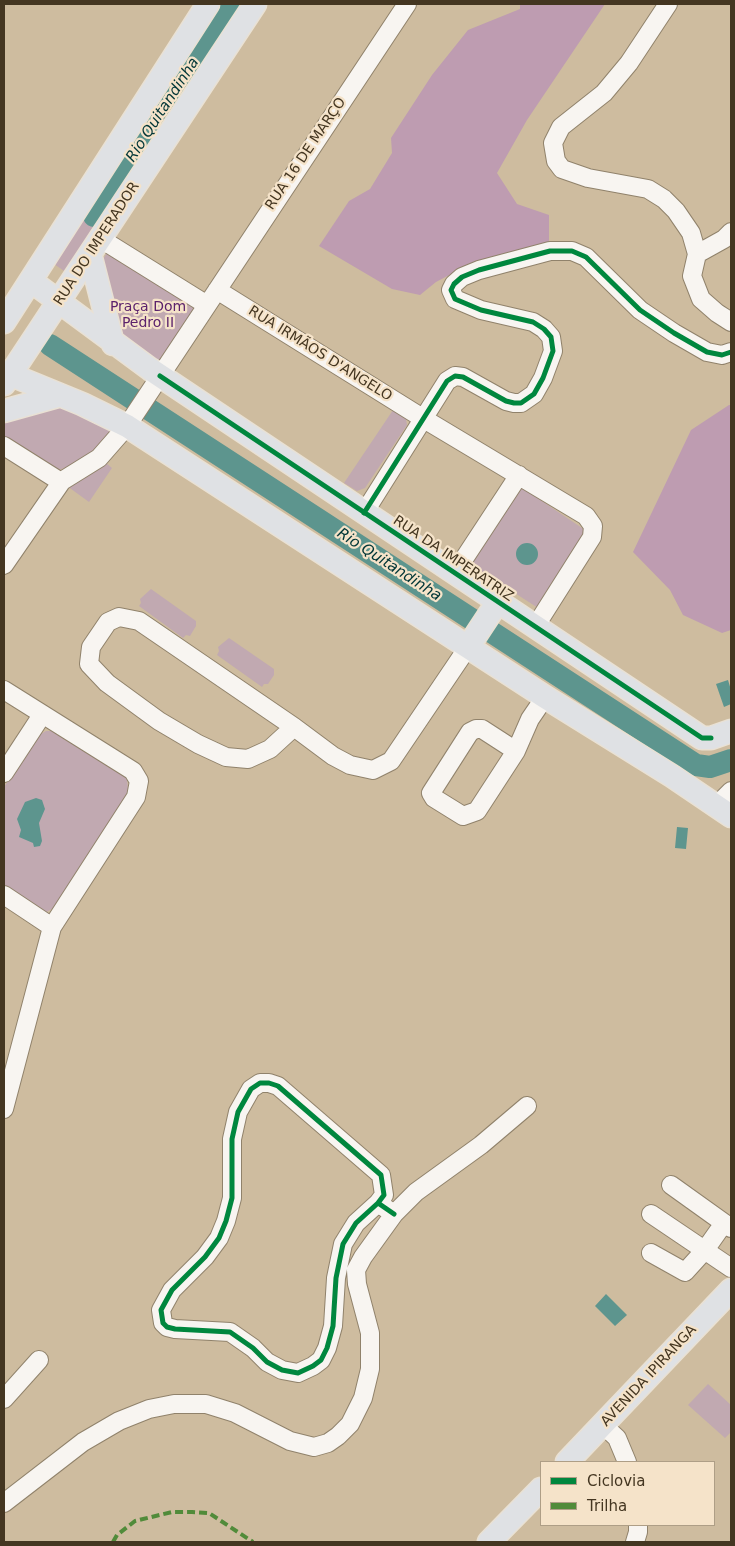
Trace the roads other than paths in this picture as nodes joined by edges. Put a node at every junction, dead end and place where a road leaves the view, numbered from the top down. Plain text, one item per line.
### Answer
1 (208, 4) edge
2 (255, 4) edge
3 (407, 4) edge
4 (668, 4) edge
5 (731, 232) edge
6 (96, 247) junction
7 (697, 254) junction
8 (31, 281) junction
9 (217, 290) junction
10 (60, 300) junction
11 (206, 305) junction
12 (4, 322) edge
13 (731, 322) edge
14 (113, 344) junction
15 (731, 352) edge
16 (160, 376) junction
17 (6, 377) edge
18 (58, 396) junction
19 (4, 411) edge
20 (424, 419) junction
21 (127, 426) junction
22 (4, 446) edge
23 (519, 475) junction
24 (61, 482) junction
25 (364, 513) junction
26 (4, 565) edge
27 (454, 574) junction
28 (497, 603) junction
29 (535, 627) junction
30 (468, 647) junction
31 (4, 690) edge
32 (545, 697) junction
33 (42, 715) junction
34 (294, 727) junction
35 (721, 734) edge
36 (516, 751) junction
37 (4, 773) edge
38 (730, 807) edge
39 (4, 895) edge
40 (52, 927) junction
41 (527, 1106) dead end
42 (4, 1109) edge
43 (671, 1185) dead end
44 (378, 1203) junction
45 (394, 1214) junction
46 (651, 1214) dead end
47 (728, 1226) edge
48 (705, 1250) junction
49 (651, 1253) dead end
50 (731, 1268) edge
51 (731, 1290) edge
52 (39, 1360) dead end
53 (4, 1399) edge
54 (603, 1425) junction
55 (568, 1461) edge
56 (627, 1461) edge
57 (540, 1490) edge
58 (4, 1503) edge
59 (638, 1526) edge
60 (489, 1542) edge
61 (635, 1542) edge

1 - 8 main road
2 - 6 main road, RUA DO IMPERADOR
3 - 9 street, RUA 16 DE MARÇO
4 - 7 street
5 - 7 street
6 - 10 main road, RUA DO IMPERADOR
6 - 11 street
6 - 14 main road
7 - 13 street
8 - 10 main road
8 - 12 main road
9 - 11 street, RUA 16 DE MARÇO
9 - 20 street, RUA IRMÃOS D'ANGELO
10 - 14 main road
10 - 17 main road, RUA DO IMPERADOR
11 - 16 street
14 - 16 main road
15 - 20 street
16 - 21 street
16 - 25 main road, RUA DA IMPERATRIZ
17 - 18 main road
18 - 19 main road
18 - 21 main road
20 - 23 street, RUA IRMÃOS D'ANGELO
20 - 25 street
21 - 24 street
21 - 30 main road
22 - 24 street
23 - 27 street
23 - 29 street, RUA IRMÃOS D'ANGELO
24 - 26 street
25 - 27 main road, RUA DA IMPERATRIZ
27 - 28 main road, RUA DA IMPERATRIZ
28 - 29 main road, RUA DA IMPERATRIZ
28 - 30 main road
29 - 35 main road, RUA DA IMPERATRIZ
30 - 32 main road
30 - 34 street
31 - 33 street
32 - 36 street
32 - 38 main road
33 - 37 street
33 - 40 street
34 - 34 street
36 - 36 street
39 - 40 street
40 - 42 street
41 - 45 street
43 - 47 street
44 - 44 street
44 - 45 street
45 - 58 street
46 - 48 street
47 - 48 street
48 - 49 street
48 - 50 street
51 - 54 main road, AVENIDA IPIRANGA
52 - 53 street
54 - 55 main road, AVENIDA IPIRANGA
54 - 56 street
57 - 60 main road
59 - 61 street

